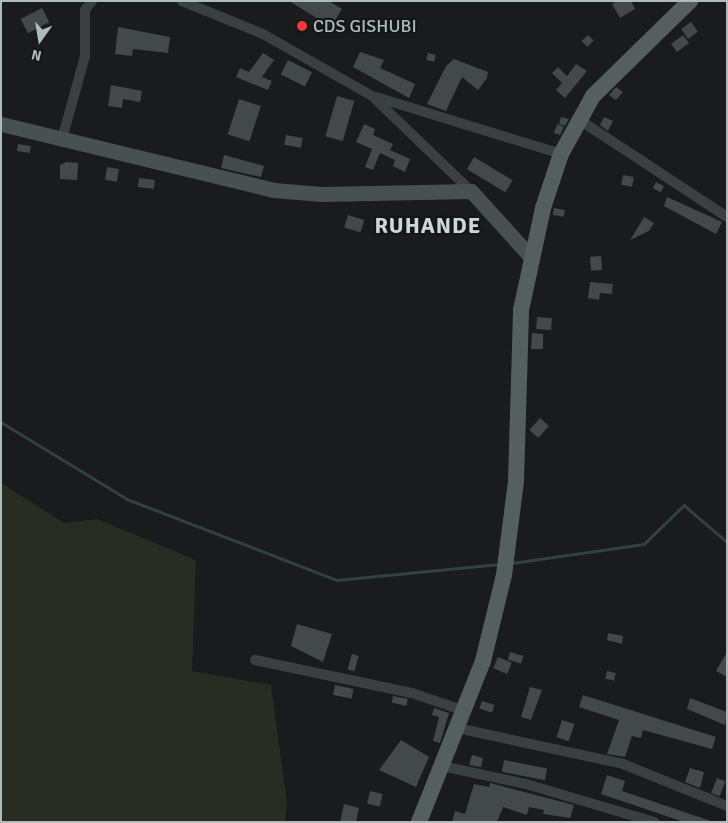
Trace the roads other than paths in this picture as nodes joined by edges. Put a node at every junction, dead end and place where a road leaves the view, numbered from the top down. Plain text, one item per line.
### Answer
1 (92, 1) edge
2 (182, 1) edge
3 (690, 1) edge
4 (372, 96) junction
5 (578, 119) junction
6 (1, 124) edge
7 (62, 139) junction
8 (561, 154) junction
9 (471, 191) junction
10 (727, 217) edge
11 (530, 256) junction
12 (255, 660) dead end
13 (465, 711) junction
14 (457, 728) junction
15 (442, 766) junction
16 (727, 806) edge
17 (419, 822) edge
18 (654, 822) edge

1 - 7 street
2 - 4 street
3 - 5 main road
4 - 8 street
4 - 9 street
5 - 8 main road
5 - 10 street
6 - 7 main road
7 - 9 main road
8 - 11 main road
9 - 11 main road
11 - 13 main road
12 - 13 street
13 - 14 main road
14 - 15 main road
14 - 16 street
15 - 17 main road
15 - 18 street

